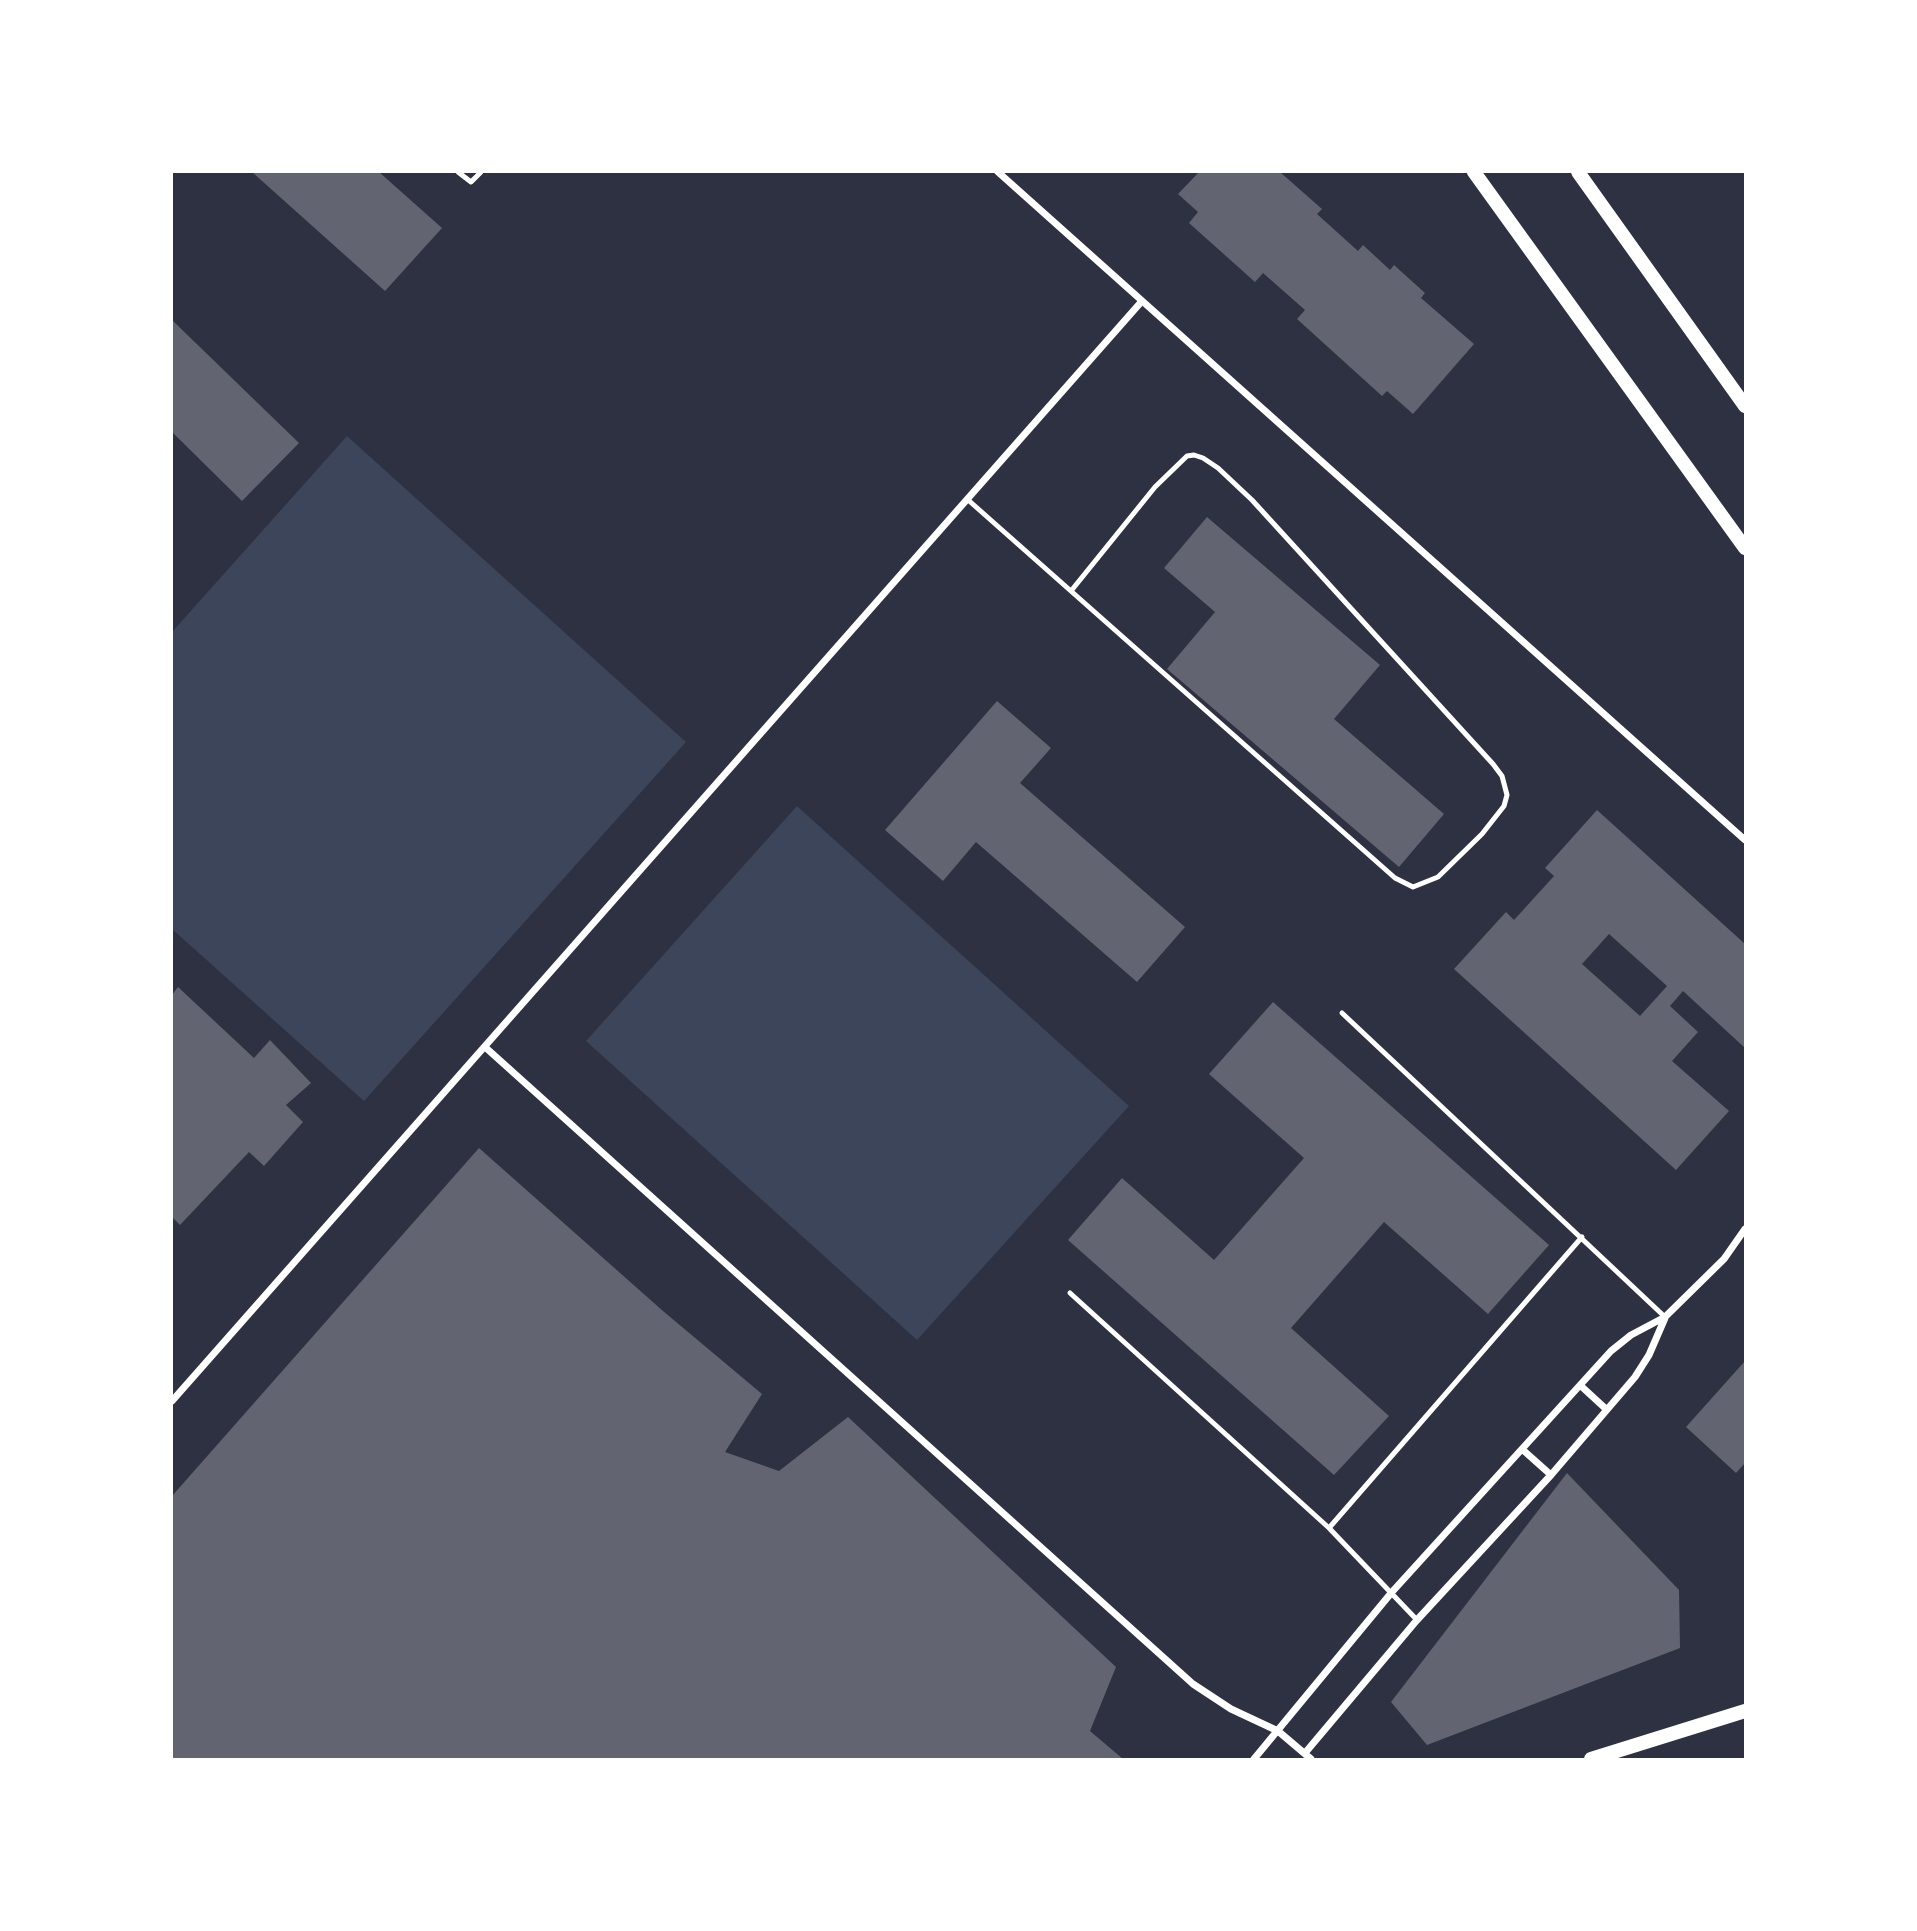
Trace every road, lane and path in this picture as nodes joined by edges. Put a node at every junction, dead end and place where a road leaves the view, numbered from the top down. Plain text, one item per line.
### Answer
1 (458, 172) edge
2 (481, 172) edge
3 (998, 172) edge
4 (1474, 172) edge
5 (1578, 172) edge
6 (1142, 302) junction
7 (1745, 406) edge
8 (967, 499) junction
9 (1745, 548) edge
10 (1071, 591) junction
11 (1745, 840) edge
12 (1342, 1013) dead end
13 (485, 1046) junction
14 (1745, 1230) edge
15 (1581, 1237) junction
16 (1070, 1293) dead end
17 (1665, 1317) junction
18 (1581, 1386) junction
19 (172, 1401) edge
20 (1606, 1409) junction
21 (1523, 1450) junction
22 (1551, 1475) junction
23 (1329, 1528) junction
24 (1392, 1591) junction
25 (1417, 1620) junction
26 (1745, 1711) edge
27 (1278, 1731) junction
28 (1305, 1753) junction
29 (1254, 1759) edge
30 (1311, 1759) edge
31 (1591, 1759) edge

1 - 2 lane
3 - 6 street
4 - 9 main road
5 - 7 main road
6 - 8 street
6 - 11 street
8 - 10 lane
8 - 13 street
10 - 10 lane
12 - 15 lane
13 - 19 street
13 - 27 street
14 - 17 street
15 - 17 lane
15 - 23 lane
16 - 23 lane
17 - 18 street
17 - 20 street
18 - 20 street
18 - 21 street
20 - 22 street
21 - 22 street
21 - 24 street
22 - 25 street
23 - 24 lane
24 - 25 lane
24 - 27 street
25 - 28 street
26 - 31 main road
27 - 28 street
27 - 29 street
28 - 30 street

